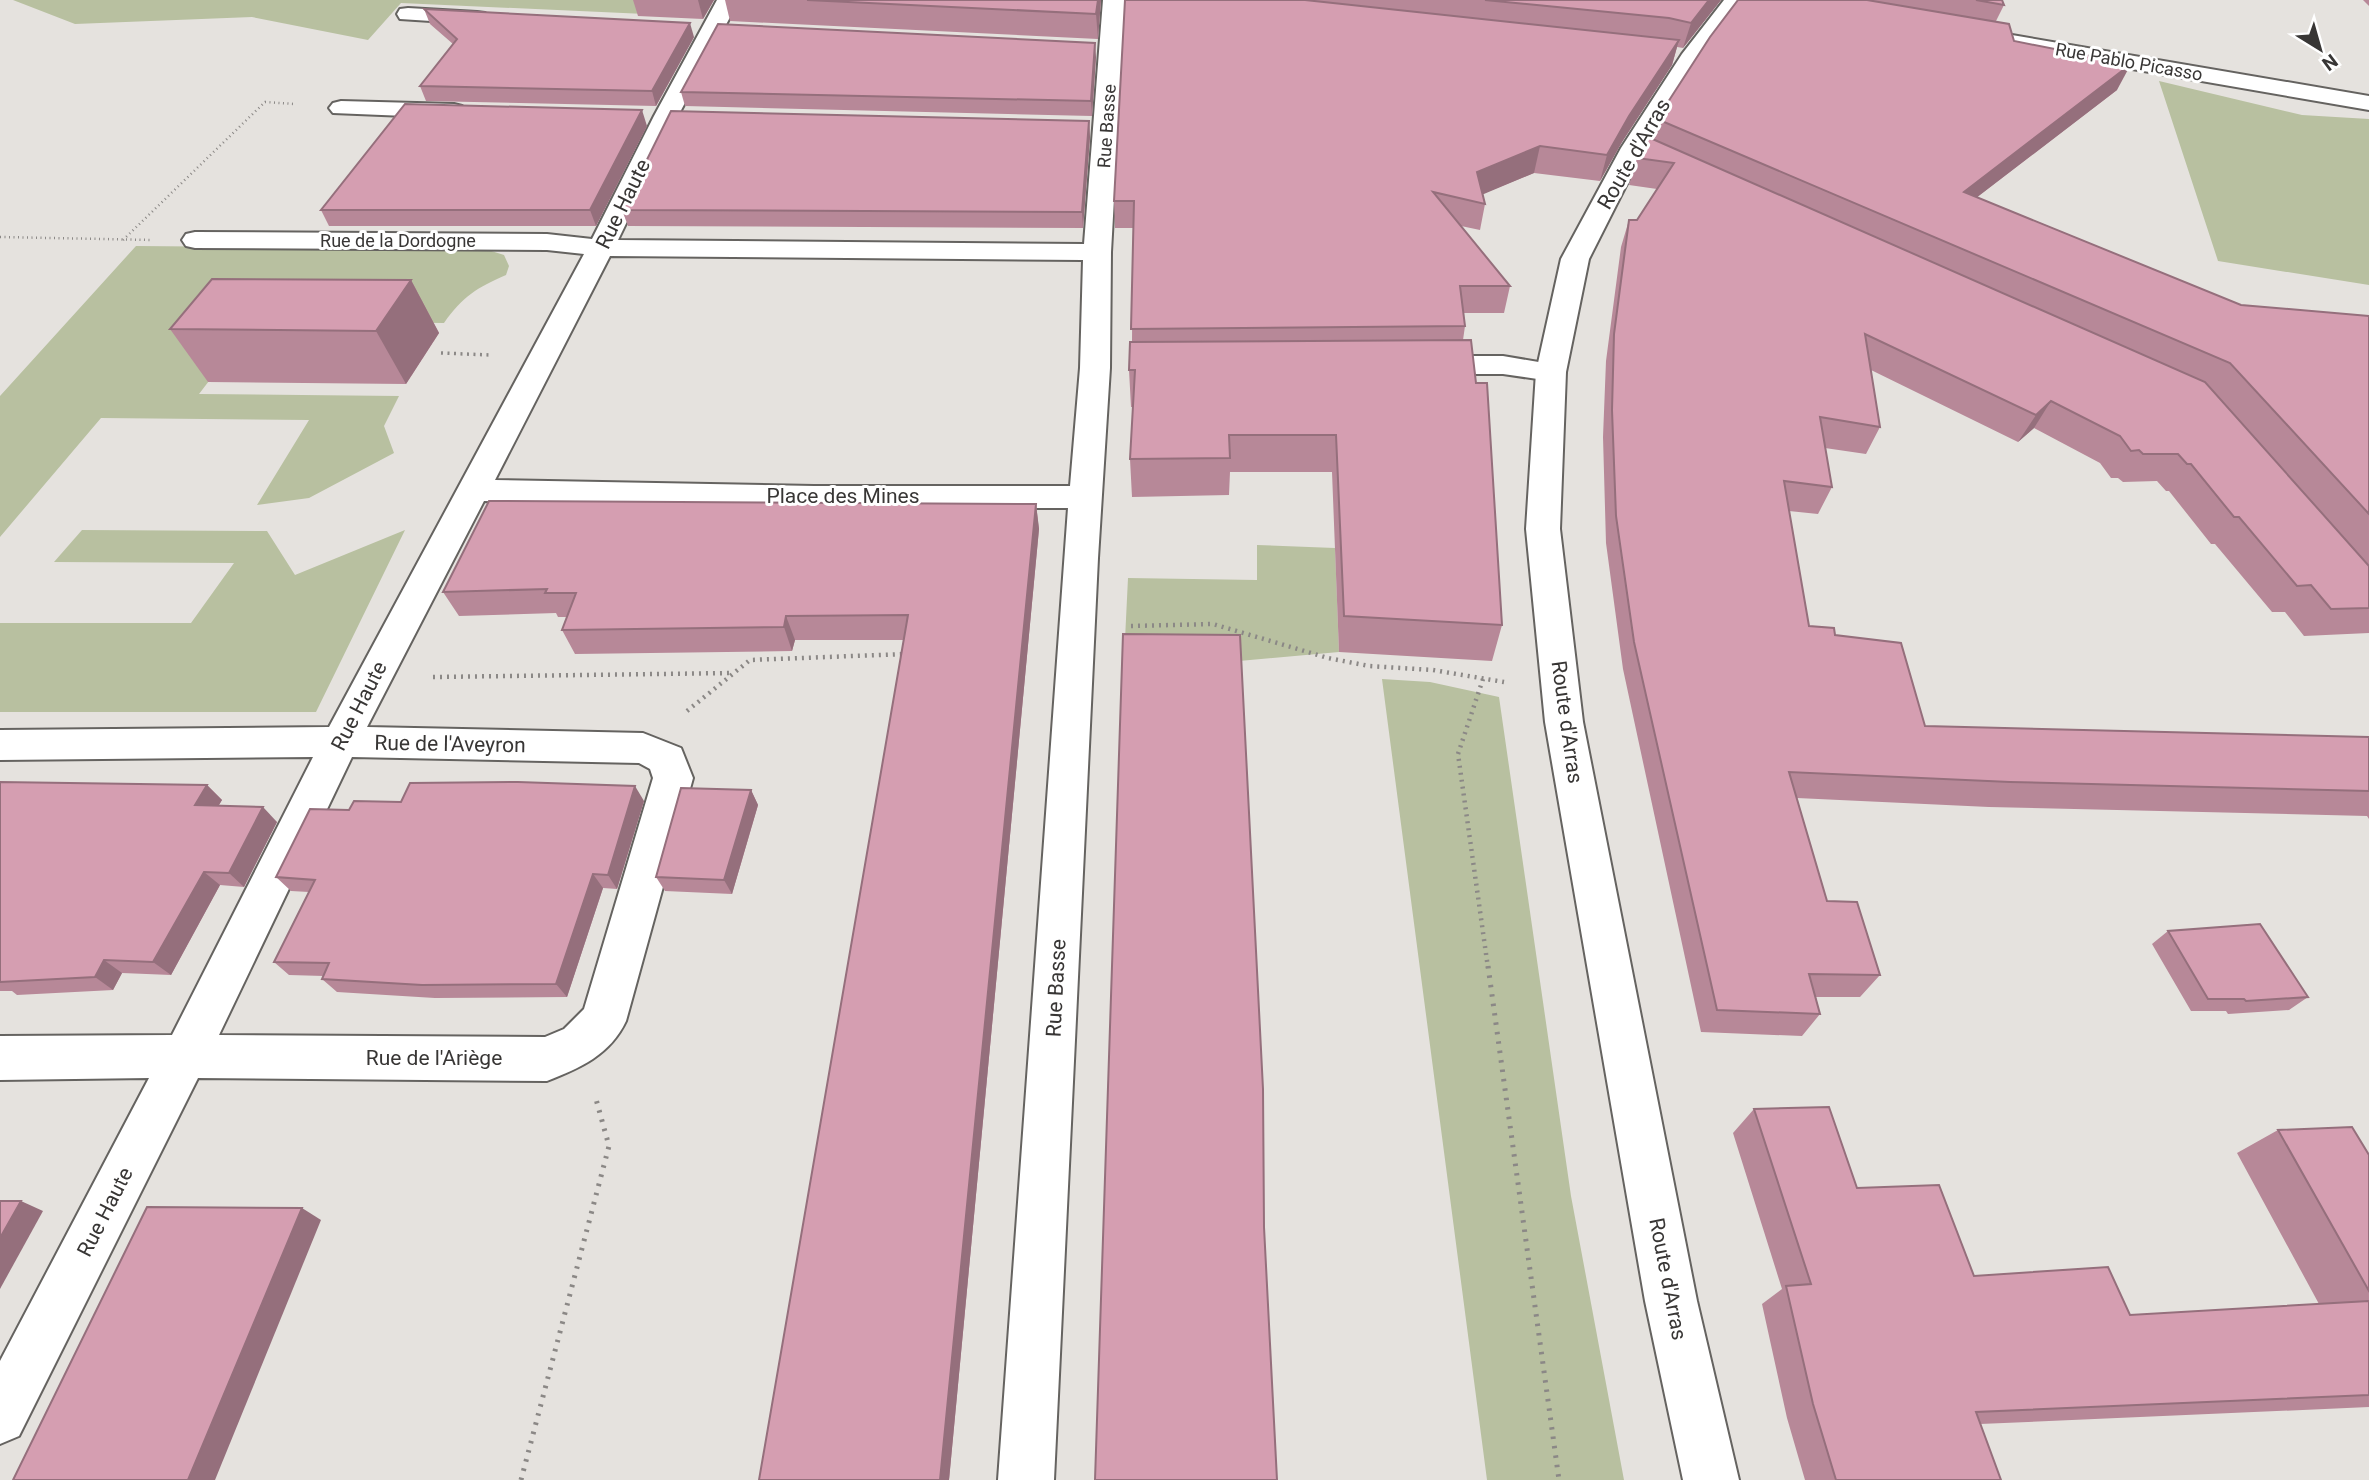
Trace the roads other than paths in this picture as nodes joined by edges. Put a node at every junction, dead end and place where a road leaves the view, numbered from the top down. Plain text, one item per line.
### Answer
1 (728, 0) edge
2 (1114, 0) edge
3 (1735, 0) edge
4 (408, 14) dead end
5 (505, 19) edge
6 (1989, 38) edge
7 (1084, 48) edge
8 (1112, 50) junction
9 (2369, 103) edge
10 (341, 108) road end
11 (477, 111) edge
12 (1080, 126) edge
13 (1107, 127) junction
14 (195, 240) road end
15 (601, 248) junction
16 (1097, 252) junction
17 (1393, 366) edge
18 (1551, 372) junction
19 (471, 490) junction
20 (1084, 497) junction
21 (340, 741) junction
22 (0, 745) edge
23 (658, 763) joint
24 (185, 1056) junction
25 (0, 1058) edge
26 (0, 1417) edge
27 (1026, 1480) edge
28 (1711, 1480) edge

1 - 15 street, Rue Haute
2 - 8 street, Rue Basse
3 - 18 street, Route d'Arras
4 - 5 street
6 - 9 street, Rue Pablo Picasso
7 - 8 street
8 - 13 street, Rue Basse
10 - 11 street
12 - 13 street
13 - 16 street, Rue Basse
14 - 15 street, Rue de la Dordogne
15 - 16 street
15 - 19 street, Rue Haute
16 - 20 street
17 - 18 street
18 - 28 street, Route d'Arras
19 - 20 street, Place des Mines
19 - 21 street, Rue Haute
20 - 27 street, Rue Basse
21 - 22 street, Rue de l'Aveyron
21 - 23 street, Rue de l'Aveyron
21 - 24 street, Rue Haute
23 - 24 street, Rue de l'Ariège
24 - 25 street, Rue de l'Ariège
24 - 26 street, Rue Haute

